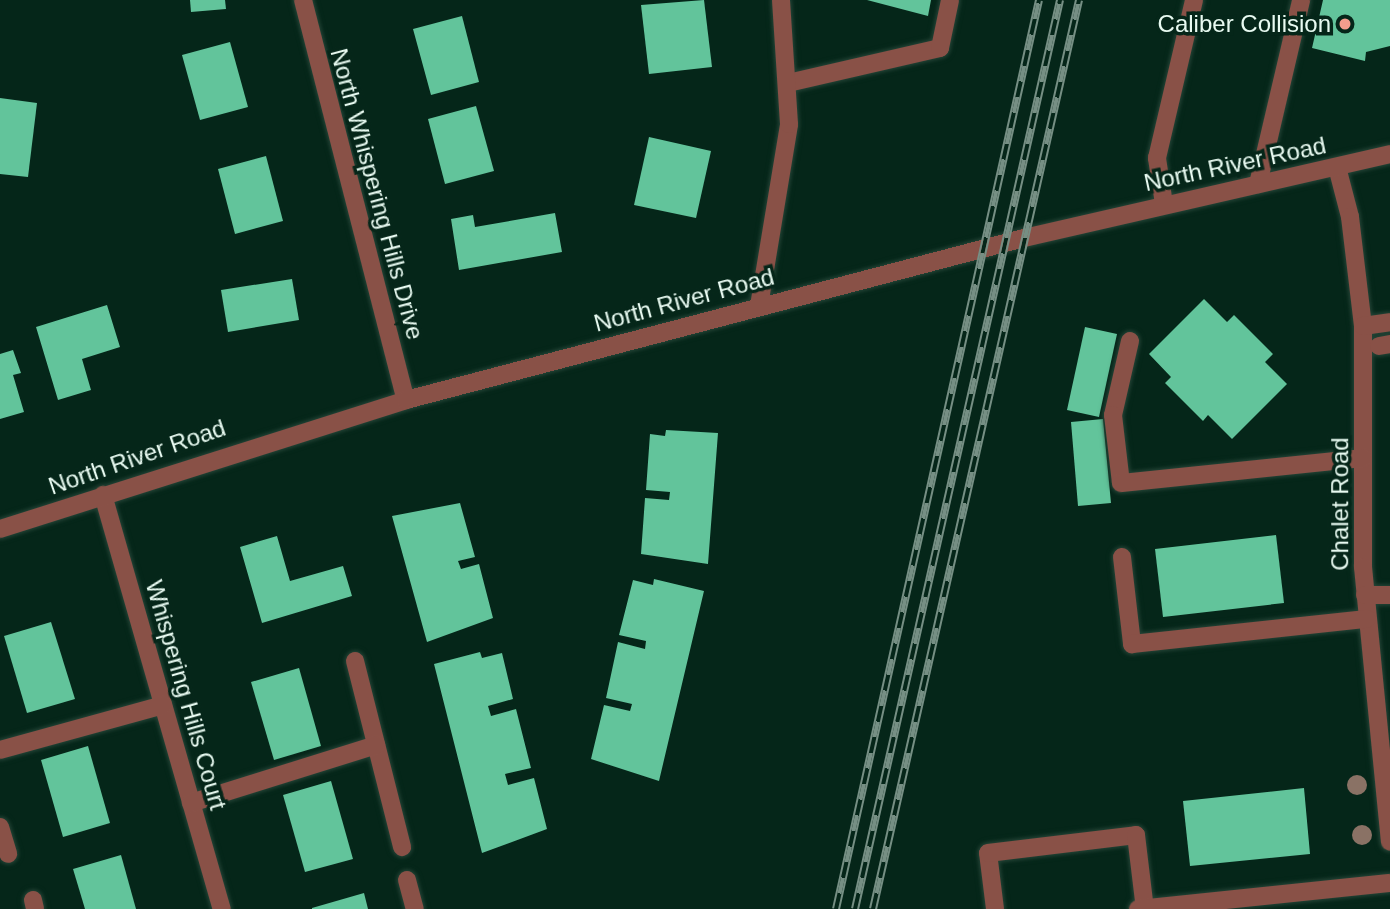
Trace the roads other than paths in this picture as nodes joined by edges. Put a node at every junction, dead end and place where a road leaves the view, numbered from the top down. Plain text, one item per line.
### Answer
1 (303, 0) edge
2 (781, 0) edge
3 (950, 0) edge
4 (1194, 0) edge
5 (1301, 0) edge
6 (788, 83) junction
7 (1390, 154) edge
8 (1337, 167) junction
9 (1258, 184) junction
10 (1164, 204) junction
11 (759, 306) junction
12 (1390, 322) edge
13 (1363, 326) junction
14 (1130, 341) dead end
15 (406, 400) junction
16 (1363, 458) junction
17 (103, 495) junction
18 (0, 529) edge
19 (1122, 556) dead end
20 (1365, 595) junction
21 (1390, 595) edge
22 (1367, 618) junction
23 (355, 661) dead end
24 (163, 705) junction
25 (376, 746) junction
26 (0, 750) edge
27 (191, 803) junction
28 (0, 827) edge
29 (1390, 842) edge
30 (402, 847) dead end
31 (8, 854) dead end
32 (407, 880) dead end
33 (1390, 883) edge
34 (222, 909) edge
35 (415, 909) edge
36 (995, 909) edge
37 (1138, 909) edge
38 (1145, 909) edge

1 - 15 street, North Whispering Hills Drive
2 - 6 street
3 - 6 street
4 - 10 street
5 - 9 street
6 - 11 street
7 - 8 street, North River Road
8 - 9 street, North River Road
8 - 13 street, Chalet Road
9 - 10 street, North River Road
10 - 11 street, North River Road
11 - 15 street, North River Road
12 - 13 street
13 - 16 street, Chalet Road
14 - 16 street
15 - 17 street, North River Road
16 - 20 street, Chalet Road
17 - 18 street, North River Road
17 - 24 street, Whispering Hills Court
19 - 22 street
20 - 21 street
20 - 22 street, Chalet Road
22 - 29 street, Chalet Road
23 - 25 street
24 - 26 street
24 - 27 street, Whispering Hills Court
25 - 27 street
25 - 30 street
27 - 34 street, Whispering Hills Court
28 - 31 street
32 - 35 street
33 - 38 street
36 - 38 street
37 - 38 street

